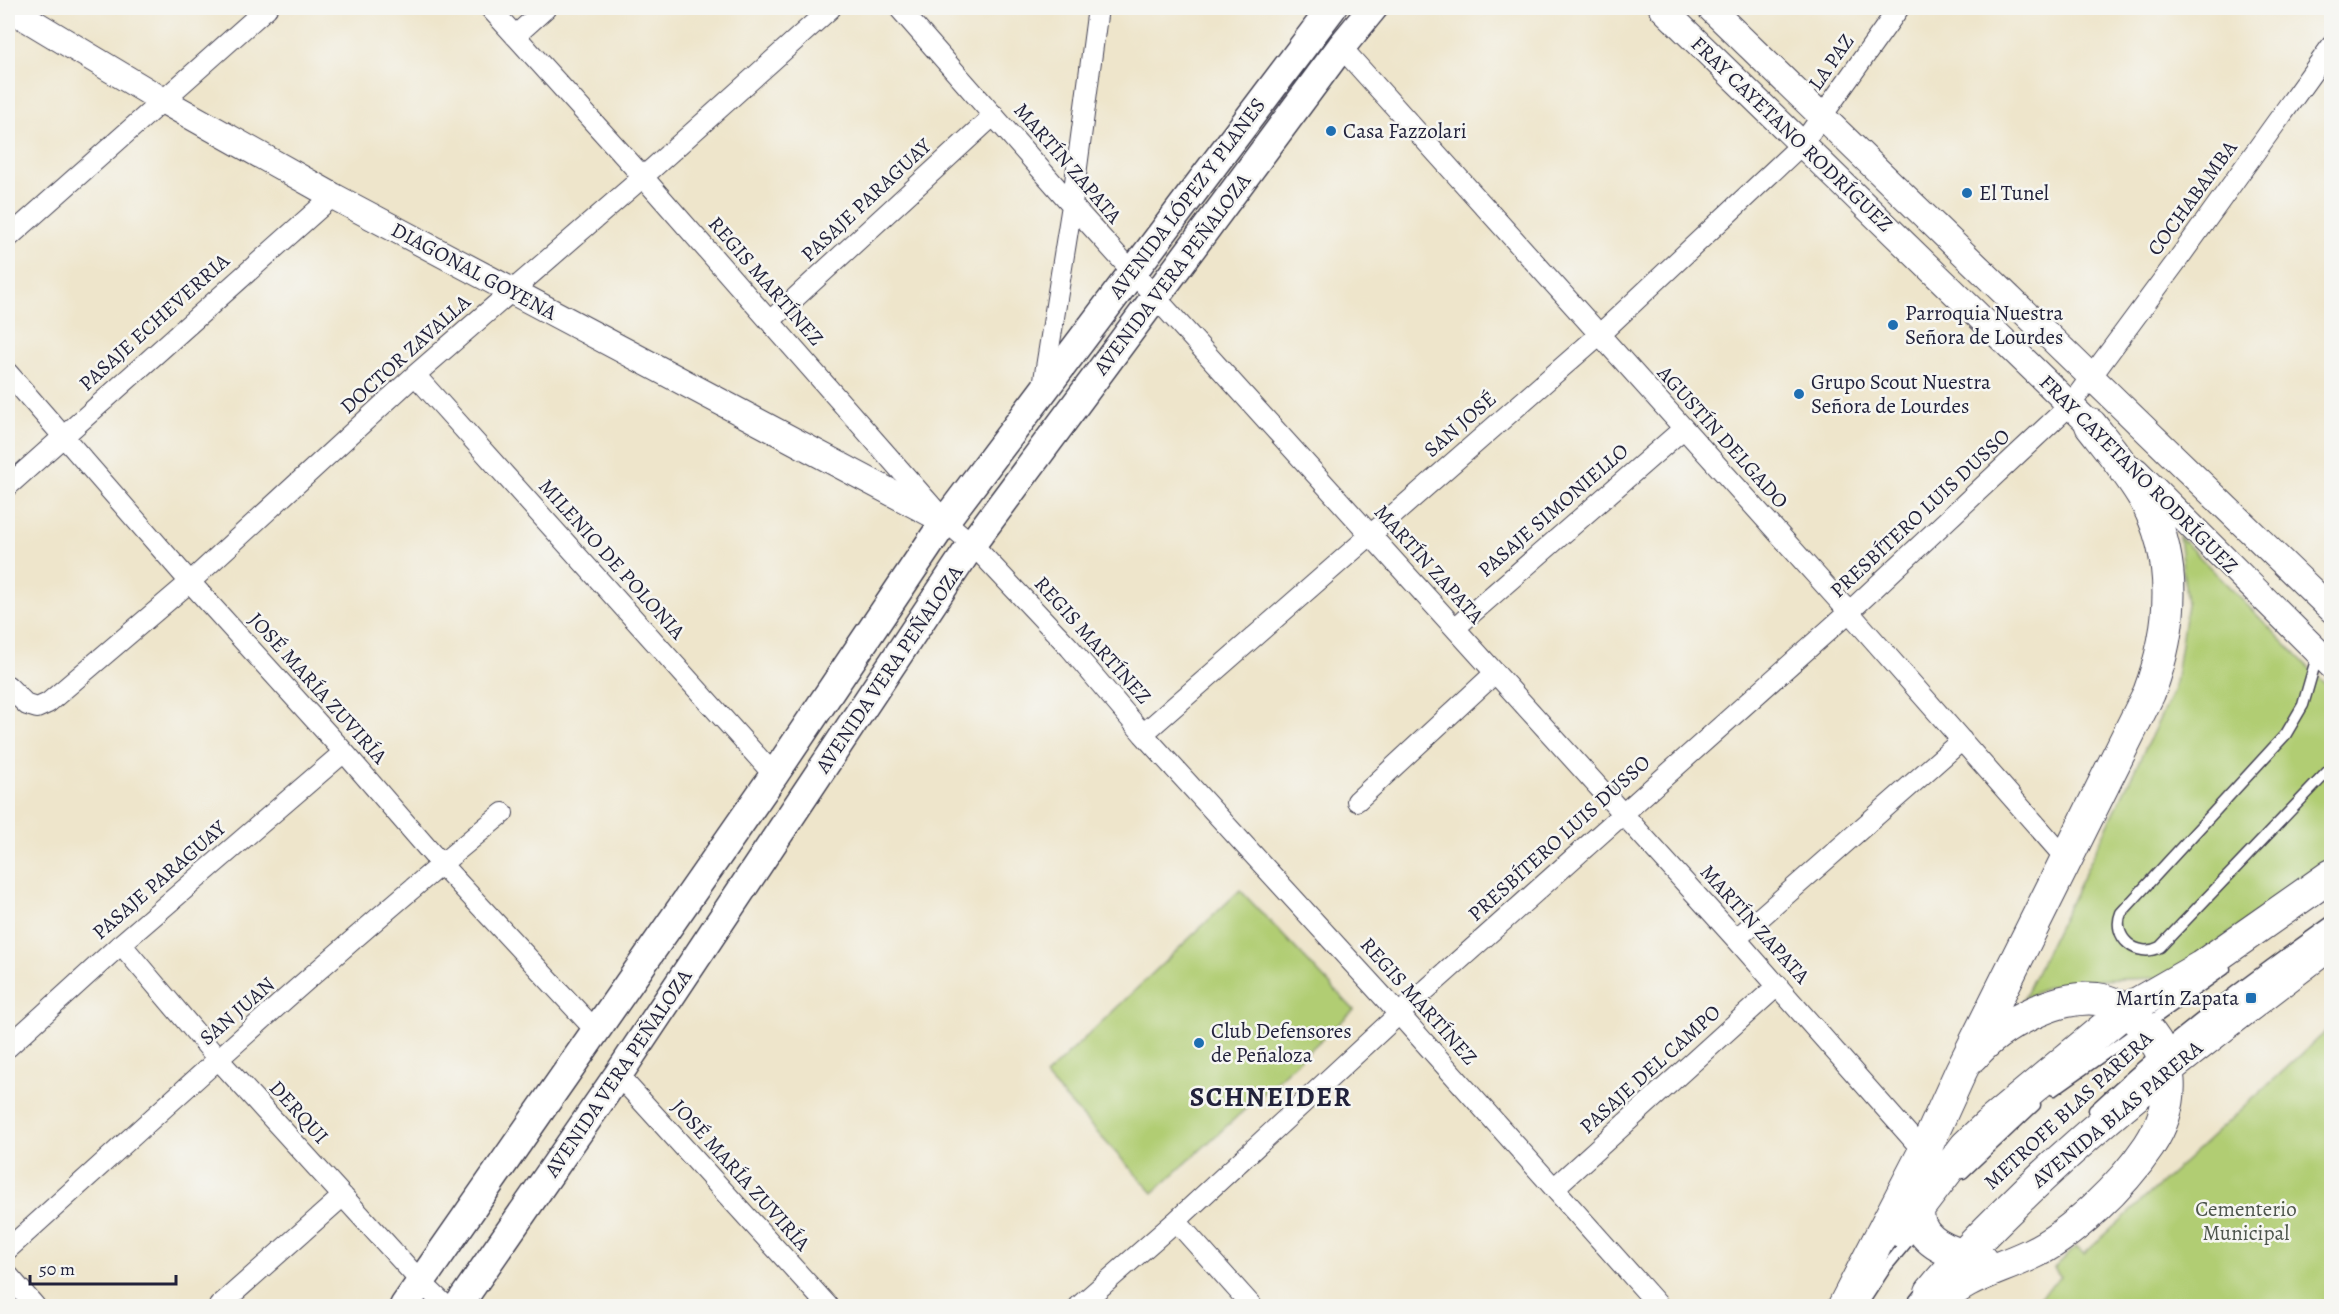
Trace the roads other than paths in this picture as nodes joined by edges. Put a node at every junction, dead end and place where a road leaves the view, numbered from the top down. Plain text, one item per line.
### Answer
1 (9, 8) edge
2 (267, 8) edge
3 (490, 8) edge
4 (546, 8) edge
5 (831, 8) edge
6 (899, 8) edge
7 (1098, 8) edge
8 (1332, 8) edge
9 (1373, 8) edge
10 (1662, 8) edge
11 (1710, 8) edge
12 (1899, 8) edge
13 (515, 36) junction
14 (2331, 45) edge
15 (1341, 47) junction
16 (162, 100) junction
17 (994, 115) junction
18 (1823, 116) junction
19 (1802, 144) junction
20 (643, 177) junction
21 (333, 196) junction
22 (1072, 205) junction
23 (8, 238) edge
24 (1132, 271) junction
25 (513, 292) junction
26 (1155, 297) junction
27 (770, 321) junction
28 (1599, 335) junction
29 (8, 373) edge
30 (415, 375) junction
31 (2091, 378) junction
32 (1043, 389) junction
33 (2081, 415) junction
34 (1683, 429) junction
35 (63, 435) junction
36 (8, 486) edge
37 (945, 521) junction
38 (1370, 535) junction
39 (972, 544) junction
40 (190, 582) junction
41 (2325, 604) edge
42 (1849, 612) junction
43 (1455, 628) junction
44 (2293, 628) junction
45 (2325, 659) edge
46 (1495, 673) junction
47 (8, 686) edge
48 (1143, 734) junction
49 (1962, 740) junction
50 (344, 752) junction
51 (2331, 767) edge
52 (774, 775) junction
53 (1357, 801) dead end
54 (503, 813) dead end
55 (1623, 813) junction
56 (2067, 860) junction
57 (441, 864) junction
58 (2331, 875) edge
59 (2331, 921) edge
60 (1736, 939) junction
61 (2331, 942) edge
62 (121, 944) junction
63 (2238, 960) dead end
64 (2201, 967) junction
65 (1778, 985) junction
66 (2075, 999) junction
67 (1399, 1014) junction
68 (596, 1031) junction
69 (2150, 1039) junction
70 (8, 1047) edge
71 (218, 1059) junction
72 (1961, 1071) junction
73 (618, 1075) junction
74 (2084, 1119) dead end
75 (1924, 1152) junction
76 (1952, 1186) dead end
77 (1554, 1188) junction
78 (343, 1196) junction
79 (1923, 1214) junction
80 (1176, 1221) junction
81 (8, 1249) edge
82 (1957, 1251) junction
83 (2010, 1262) junction
84 (8, 1275) edge
85 (422, 1283) junction
86 (1652, 1304) edge
87 (35, 1306) edge
88 (219, 1306) edge
89 (404, 1306) edge
90 (446, 1306) edge
91 (458, 1306) edge
92 (828, 1306) edge
93 (1079, 1306) edge
94 (1252, 1306) edge
95 (1845, 1306) edge
96 (1861, 1306) edge
97 (1910, 1306) edge
98 (1921, 1306) edge
99 (1935, 1306) edge

1 - 16 street, DIAGONAL GOYENA
2 - 16 street
3 - 13 street, REGIS MARTÍNEZ
4 - 13 street
5 - 20 street, DOCTOR ZAVALLA
6 - 17 street, MARTÍN ZAPATA
7 - 22 street
8 - 24 main road, AVENIDA LÓPEZ Y PLANES
9 - 15 main road
10 - 19 street, FRAY CAYETANO RODRÍGUEZ
11 - 18 street, FRAY CAYETANO RODRÍGUEZ
12 - 18 street, LA PAZ
13 - 20 street, REGIS MARTÍNEZ
14 - 31 street, COCHABAMBA
15 - 26 main road, AVENIDA VERA PEÑALOZA
15 - 28 street, AGUSTÍN DELGADO
16 - 21 street, DIAGONAL GOYENA
16 - 23 street
17 - 22 street, MARTÍN ZAPATA
17 - 27 street, PASAJE PARAGUAY
18 - 19 street, LA PAZ
18 - 31 street, FRAY CAYETANO RODRÍGUEZ
19 - 28 street, SAN JOSÉ
19 - 33 street, FRAY CAYETANO RODRÍGUEZ
20 - 25 street, DOCTOR ZAVALLA
20 - 27 street, REGIS MARTÍNEZ
21 - 25 street, DIAGONAL GOYENA
21 - 35 street, PASAJE ECHEVERRIA
22 - 24 street, MARTÍN ZAPATA
22 - 32 street
24 - 26 street, MARTÍN ZAPATA
24 - 32 main road, AVENIDA LÓPEZ Y PLANES
25 - 30 street, DOCTOR ZAVALLA
25 - 37 street, DIAGONAL GOYENA
26 - 38 street, MARTÍN ZAPATA
26 - 39 main road, AVENIDA VERA PEÑALOZA
27 - 37 street, REGIS MARTÍNEZ
28 - 34 street, AGUSTÍN DELGADO
28 - 38 street, SAN JOSÉ
29 - 35 street, JOSÉ MARÍA ZUVIRÍA
30 - 40 street, DOCTOR ZAVALLA
30 - 52 street, MILENIO DE POLONIA
31 - 33 street, COCHABAMBA
31 - 41 street, FRAY CAYETANO RODRÍGUEZ
32 - 37 main road, AVENIDA VERA PEÑALOZA
33 - 42 street, PRESBÍTERO LUIS DUSSO
33 - 44 street, FRAY CAYETANO RODRÍGUEZ
33 - 56 main road
34 - 42 street, AGUSTÍN DELGADO
34 - 43 street, PASAJE SIMONIELLO
35 - 36 street, PASAJE ECHEVERRIA
35 - 40 street, JOSÉ MARÍA ZUVIRÍA
37 - 39 street, REGIS MARTÍNEZ
37 - 52 main road, AVENIDA VERA PEÑALOZA
38 - 43 street, MARTÍN ZAPATA
38 - 48 street, SAN JOSÉ
39 - 48 street, REGIS MARTÍNEZ
39 - 73 main road, AVENIDA VERA PEÑALOZA
40 - 47 street, DOCTOR ZAVALLA
40 - 50 street, JOSÉ MARÍA ZUVIRÍA
41 - 44 street
42 - 49 street, AGUSTÍN DELGADO
42 - 55 street, PRESBÍTERO LUIS DUSSO
43 - 46 street, MARTÍN ZAPATA
44 - 45 street, FRAY CAYETANO RODRÍGUEZ
45 - 51 lane
46 - 53 street
46 - 55 street, MARTÍN ZAPATA
48 - 67 street, REGIS MARTÍNEZ
49 - 56 street, AGUSTÍN DELGADO
49 - 60 street
50 - 57 street, JOSÉ MARÍA ZUVIRÍA
50 - 62 street, PASAJE PARAGUAY
52 - 68 main road, AVENIDA VERA PEÑALOZA
54 - 57 street, SAN JUAN
55 - 60 street, MARTÍN ZAPATA
55 - 67 street, PRESBÍTERO LUIS DUSSO
56 - 72 main road
57 - 68 street, JOSÉ MARÍA ZUVIRÍA
57 - 71 street, SAN JUAN
58 - 64 main road, AVENIDA BLAS PARERA
59 - 69 lane, METROFE BLAS PARERA
60 - 65 street, MARTÍN ZAPATA
61 - 69 main road, AVENIDA BLAS PARERA
62 - 70 street, PASAJE PARAGUAY
62 - 71 street, DERQUI
63 - 69 lane, METROFE BLAS PARERA
64 - 66 main road
64 - 69 main road, AVENIDA BLAS PARERA
65 - 75 street, MARTÍN ZAPATA
65 - 77 street, PASAJE DEL CAMPO
66 - 69 main road
66 - 72 main road
67 - 77 street, REGIS MARTÍNEZ
67 - 80 street, PRESBÍTERO LUIS DUSSO
68 - 85 main road, AVENIDA VERA PEÑALOZA
69 - 74 lane, METROFE BLAS PARERA
69 - 76 lane, METROFE BLAS PARERA
69 - 79 main road, AVENIDA BLAS PARERA
69 - 82 main road, AVENIDA BLAS PARERA
69 - 83 main road
71 - 78 street, DERQUI
71 - 81 street, SAN JUAN
72 - 75 main road
73 - 91 main road, AVENIDA VERA PEÑALOZA
73 - 92 street, JOSÉ MARÍA ZUVIRÍA
75 - 79 main road
75 - 95 main road
77 - 86 street, REGIS MARTÍNEZ
78 - 85 street, DERQUI
78 - 88 street
79 - 82 main road
79 - 95 main road, AVENIDA BLAS PARERA
79 - 96 lane
80 - 93 street, PRESBÍTERO LUIS DUSSO
80 - 94 street
82 - 83 main road
82 - 97 lane
82 - 98 main road, AVENIDA BLAS PARERA
83 - 99 main road
84 - 87 street
85 - 89 main road, AVENIDA VERA PEÑALOZA
85 - 90 street, DERQUI

